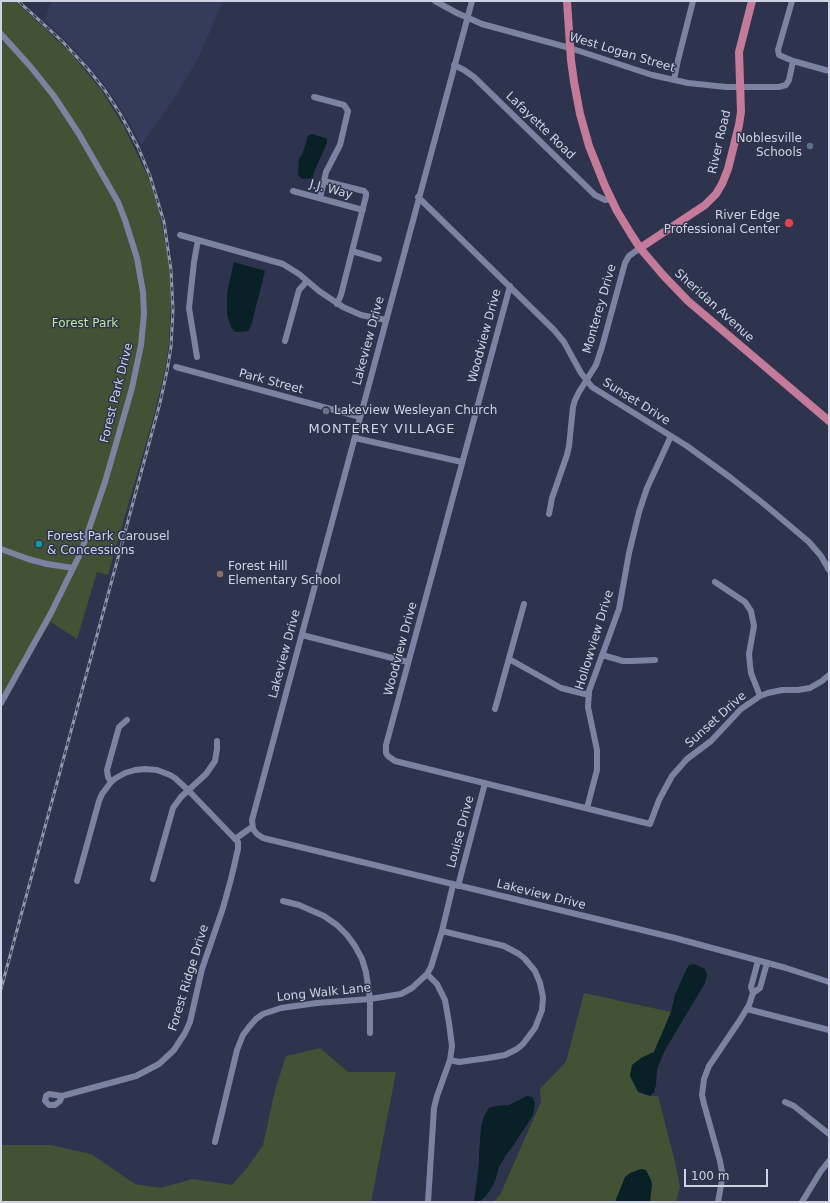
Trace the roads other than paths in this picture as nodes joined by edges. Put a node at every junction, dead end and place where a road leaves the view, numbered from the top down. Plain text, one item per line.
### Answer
1 (435, 1) edge
2 (472, 1) edge
3 (567, 1) edge
4 (693, 1) edge
5 (752, 1) edge
6 (792, 1) edge
7 (467, 18) junction
8 (1, 34) edge
9 (570, 48) junction
10 (793, 61) junction
11 (454, 66) junction
12 (829, 71) edge
13 (674, 80) junction
14 (740, 87) junction
15 (314, 97) dead end
16 (324, 181) junction
17 (293, 191) dead end
18 (418, 197) junction
19 (320, 198) junction
20 (611, 199) junction
21 (363, 210) junction
22 (180, 235) dead end
23 (198, 240) junction
24 (640, 248) junction
25 (352, 251) junction
26 (379, 259) dead end
27 (307, 281) junction
28 (510, 286) junction
29 (337, 304) junction
30 (386, 320) junction
31 (285, 341) dead end
32 (197, 357) dead end
33 (176, 367) dead end
34 (586, 381) junction
35 (360, 417) junction
36 (829, 421) edge
37 (671, 436) junction
38 (355, 438) junction
39 (462, 462) junction
40 (549, 514) dead end
41 (1, 549) edge
42 (73, 568) junction
43 (829, 570) edge
44 (715, 582) dead end
45 (524, 604) dead end
46 (302, 635) junction
47 (602, 655) junction
48 (509, 659) junction
49 (655, 660) dead end
50 (408, 662) junction
51 (829, 675) edge
52 (589, 695) junction
53 (760, 696) junction
54 (1, 703) edge
55 (495, 709) dead end
56 (127, 720) dead end
57 (217, 741) dead end
58 (111, 782) junction
59 (485, 784) junction
60 (188, 790) junction
61 (587, 808) junction
62 (650, 824) joint
63 (252, 827) junction
64 (235, 839) junction
65 (153, 879) dead end
66 (77, 881) dead end
67 (456, 885) junction
68 (283, 901) dead end
69 (442, 931) junction
70 (758, 961) junction
71 (767, 964) junction
72 (427, 974) junction
73 (829, 982) edge
74 (753, 993) junction
75 (370, 999) junction
76 (747, 1009) junction
77 (829, 1030) edge
78 (370, 1033) dead end
79 (450, 1060) junction
80 (62, 1096) dead end
81 (785, 1102) dead end
82 (829, 1134) edge
83 (215, 1142) dead end
84 (829, 1161) edge
85 (428, 1202) edge
86 (718, 1202) edge
87 (802, 1202) edge

1 - 7 street, West Logan Street
2 - 7 street, Lakeview Drive
3 - 9 main road, Sheridan Avenue
4 - 13 street
5 - 14 main road, River Road
6 - 10 street
7 - 9 street, West Logan Street
7 - 11 street, Lakeview Drive
8 - 42 street, Forest Park Drive
9 - 13 street, West Logan Street
9 - 20 main road, Sheridan Avenue
10 - 12 street
10 - 14 street, West Logan Street
11 - 18 street, Lakeview Drive
11 - 20 street, Lafayette Road
13 - 14 street, West Logan Street
14 - 24 main road, River Road
15 - 16 street
16 - 19 street
16 - 21 street, J.J. Way
17 - 19 street, J.J. Way
18 - 28 street, Sunset Drive
18 - 30 street, Lakeview Drive
19 - 21 street, J.J. Way
20 - 24 main road, Sheridan Avenue
21 - 25 street
22 - 23 street
23 - 27 street
23 - 32 street
24 - 34 street, Monterey Drive
24 - 36 main road, Sheridan Avenue
25 - 26 street
25 - 29 street
27 - 29 street
27 - 31 street
28 - 34 street, Sunset Drive
28 - 39 street, Woodview Drive
29 - 30 street
30 - 35 street, Lakeview Drive
33 - 35 street, Park Street
34 - 37 street, Sunset Drive
34 - 40 street, Monterey Drive
35 - 38 street, Lakeview Drive
37 - 43 street, Sunset Drive
37 - 47 street, Hollowview Drive
38 - 39 street
38 - 46 street, Lakeview Drive
39 - 50 street, Woodview Drive
41 - 42 street
42 - 54 street, Forest Park Drive
44 - 53 street
45 - 48 street
46 - 50 street
46 - 63 street, Lakeview Drive
47 - 49 street
47 - 52 street, Hollowview Drive
48 - 52 street
48 - 55 street
50 - 59 street, Woodview Drive
51 - 53 street, Sunset Drive
52 - 61 street, Hollowview Drive
53 - 62 street, Sunset Drive
56 - 58 street
57 - 60 street
58 - 60 street
58 - 66 street
59 - 61 street, Woodview Drive
59 - 67 street, Louise Drive
60 - 64 street
60 - 65 street
61 - 62 street, Woodview Drive
63 - 64 street
63 - 67 street, Lakeview Drive
64 - 80 street, Forest Ridge Drive
67 - 69 street, Long Walk Lane
67 - 70 street, Lakeview Drive
68 - 75 street
69 - 72 street, Long Walk Lane
69 - 79 street
70 - 71 street, Lakeview Drive
70 - 74 street
71 - 73 street, Lakeview Drive
71 - 74 street
72 - 75 street, Long Walk Lane
72 - 79 street
74 - 76 street
75 - 78 street
75 - 83 street, Long Walk Lane
76 - 77 street
76 - 86 street
79 - 85 street
81 - 82 street
84 - 87 street

